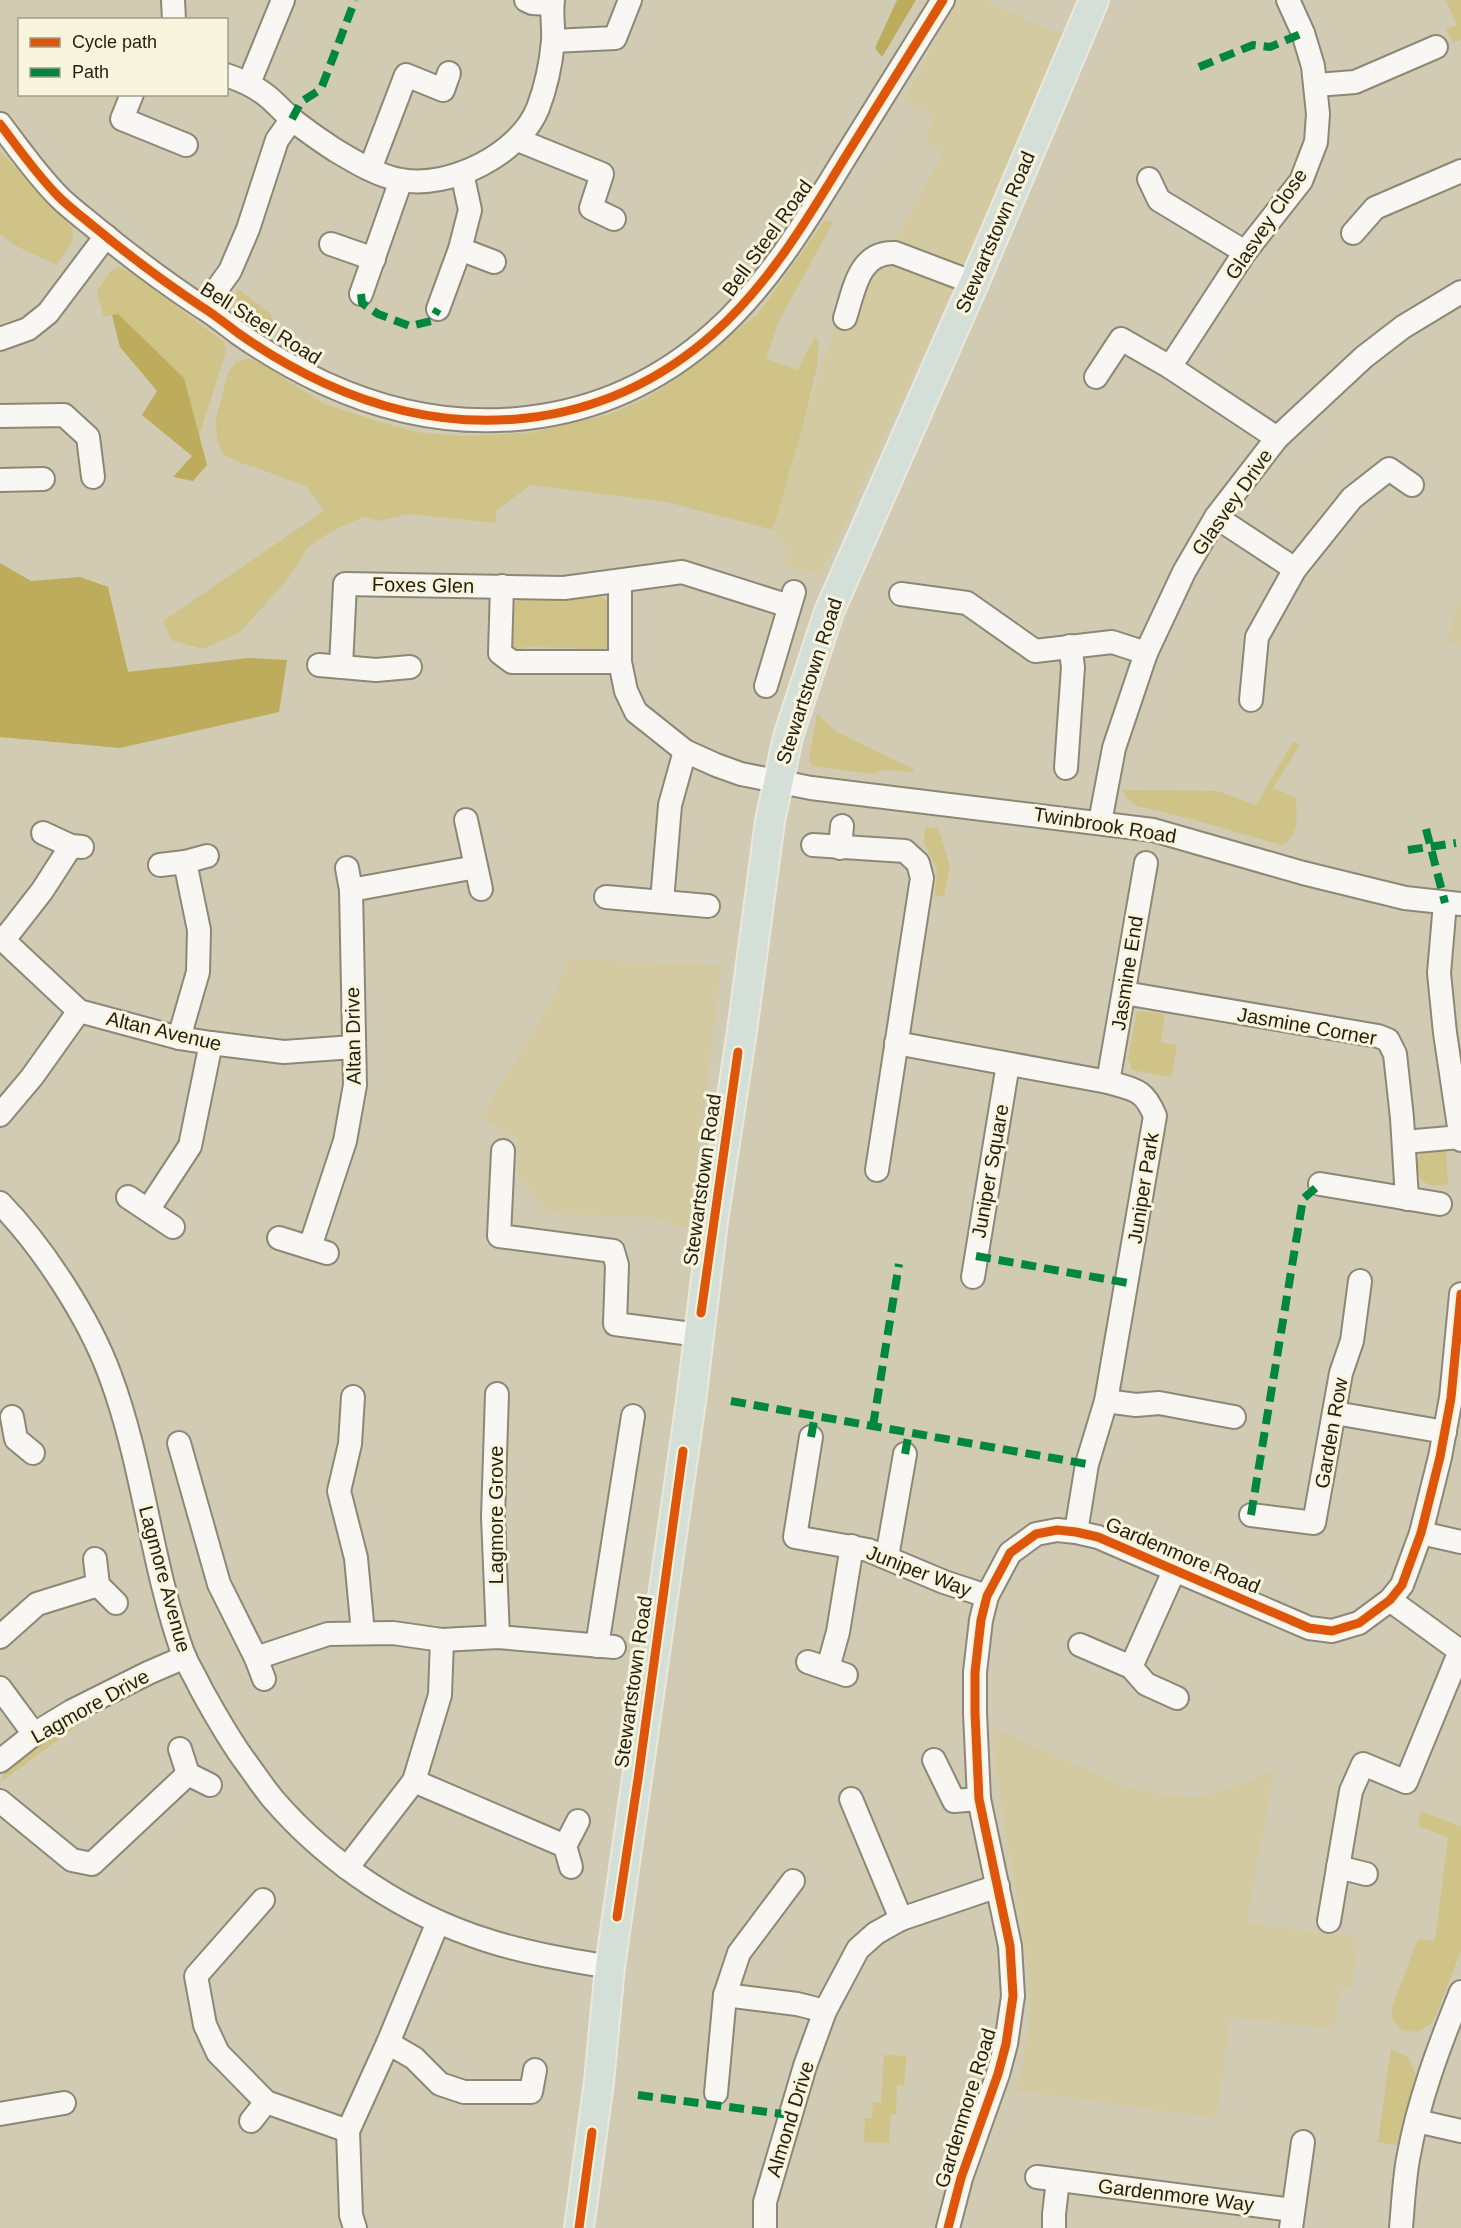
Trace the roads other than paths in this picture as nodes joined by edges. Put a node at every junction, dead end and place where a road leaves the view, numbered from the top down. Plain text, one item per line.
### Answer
1 (173, 0) edge
2 (283, 0) edge
3 (526, 0) edge
4 (630, 0) edge
5 (943, 0) edge
6 (1094, 0) edge
7 (1288, 0) edge
8 (553, 2) edge
9 (174, 18) edge
10 (553, 41) junction
11 (1436, 47) dead end
12 (449, 74) dead end
13 (228, 76) edge
14 (249, 83) junction
15 (1316, 85) junction
16 (131, 96) edge
17 (292, 119) junction
18 (0, 124) edge
19 (518, 140) junction
20 (186, 145) dead end
21 (370, 169) junction
22 (1461, 171) edge
23 (462, 172) junction
24 (1149, 179) dead end
25 (401, 180) junction
26 (614, 219) dead end
27 (1353, 233) dead end
28 (105, 236) junction
29 (331, 244) dead end
30 (460, 249) junction
31 (1245, 252) junction
32 (374, 259) junction
33 (494, 262) dead end
34 (974, 283) junction
35 (1461, 292) edge
36 (361, 294) dead end
37 (204, 308) junction
38 (438, 309) dead end
39 (844, 318) dead end
40 (0, 339) edge
41 (1170, 367) junction
42 (1096, 377) dead end
43 (0, 416) edge
44 (1277, 438) junction
45 (93, 477) dead end
46 (43, 479) dead end
47 (0, 480) edge
48 (1412, 485) dead end
49 (1216, 517) junction
50 (1295, 569) junction
51 (620, 581) junction
52 (502, 586) junction
53 (901, 594) dead end
54 (1070, 646) junction
55 (1146, 653) junction
56 (620, 662) junction
57 (410, 667) dead end
58 (766, 686) dead end
59 (1251, 700) dead end
60 (685, 752) junction
61 (1066, 768) dead end
62 (778, 783) junction
63 (466, 820) dead end
64 (1100, 822) junction
65 (43, 833) dead end
66 (813, 845) dead end
67 (207, 856) dead end
68 (185, 862) junction
69 (1146, 863) dead end
70 (160, 865) dead end
71 (476, 867) junction
72 (347, 868) dead end
73 (481, 889) dead end
74 (351, 890) junction
75 (606, 897) dead end
76 (662, 901) junction
77 (1453, 904) edge
78 (708, 906) dead end
79 (2, 939) edge
80 (1124, 993) junction
81 (79, 1011) junction
82 (178, 1038) junction
83 (211, 1043) junction
84 (896, 1043) junction
85 (353, 1047) junction
86 (1008, 1065) junction
87 (1108, 1082) junction
88 (0, 1115) edge
89 (1461, 1138) edge
90 (1404, 1142) junction
91 (503, 1151) dead end
92 (877, 1170) dead end
93 (1320, 1184) dead end
94 (128, 1197) dead end
95 (1407, 1199) junction
96 (0, 1203) edge
97 (1440, 1204) dead end
98 (148, 1210) junction
99 (173, 1227) dead end
100 (279, 1238) dead end
101 (973, 1277) dead end
102 (1360, 1281) dead end
103 (1461, 1294) edge
104 (699, 1335) junction
105 (497, 1394) dead end
106 (353, 1397) dead end
107 (1106, 1401) junction
108 (1335, 1413) junction
109 (633, 1416) dead end
110 (12, 1417) dead end
111 (1234, 1417) dead end
112 (1445, 1432) junction
113 (811, 1437) dead end
114 (179, 1443) dead end
115 (16, 1447) edge
116 (905, 1454) dead end
117 (1251, 1515) dead end
118 (1076, 1532) junction
119 (1421, 1533) junction
120 (1461, 1542) edge
121 (852, 1546) junction
122 (887, 1557) junction
123 (95, 1559) dead end
124 (1174, 1571) junction
125 (98, 1586) junction
126 (987, 1596) junction
127 (1390, 1600) junction
128 (116, 1603) dead end
129 (363, 1633) junction
130 (0, 1637) edge
131 (498, 1637) junction
132 (442, 1640) junction
133 (1080, 1645) dead end
134 (185, 1657) junction
135 (1131, 1667) junction
136 (827, 1668) dead end
137 (0, 1688) edge
138 (1177, 1698) dead end
139 (34, 1734) junction
140 (180, 1749) dead end
141 (934, 1760) dead end
142 (0, 1761) edge
143 (188, 1774) junction
144 (414, 1781) junction
145 (210, 1785) dead end
146 (851, 1799) dead end
147 (979, 1799) junction
148 (0, 1801) edge
149 (578, 1821) dead end
150 (1338, 1867) junction
151 (347, 1868) junction
152 (1366, 1874) dead end
153 (793, 1881) dead end
154 (998, 1886) junction
155 (259, 1914) dead end
156 (902, 1919) junction
157 (1329, 1921) dead end
158 (438, 1922) junction
159 (610, 1967) junction
160 (1461, 1992) edge
161 (724, 1995) junction
162 (825, 2011) junction
163 (388, 2043) junction
164 (536, 2070) dead end
165 (716, 2093) dead end
166 (266, 2102) junction
167 (64, 2103) dead end
168 (0, 2114) edge
169 (251, 2121) dead end
170 (1417, 2121) junction
171 (348, 2131) junction
172 (1461, 2131) edge
173 (1303, 2142) dead end
174 (1292, 2219) edge
175 (355, 2228) edge
176 (579, 2228) edge
177 (765, 2228) edge
178 (948, 2228) edge
179 (1054, 2228) edge
180 (1401, 2228) edge

1 - 9 street
2 - 14 street
3 - 8 street
4 - 10 street
5 - 37 street, Bell Steel Road
6 - 34 main road, Stewartstown Road
7 - 15 street, Glasvey Close
8 - 10 street
10 - 19 street
11 - 15 street
12 - 21 street
13 - 14 street
14 - 17 street
15 - 31 street, Glasvey Close
16 - 20 street
17 - 21 street
17 - 37 street
18 - 28 street, Bell Steel Road
19 - 23 street
19 - 26 street
21 - 25 street
22 - 27 street
23 - 25 street
23 - 30 street
24 - 31 street
25 - 32 street
28 - 37 street, Bell Steel Road
28 - 40 street
29 - 32 street
30 - 33 street
30 - 38 street
31 - 41 street, Glasvey Close
32 - 36 street
34 - 39 street
34 - 62 main road, Stewartstown Road
35 - 44 street, Glasvey Drive
41 - 42 street
41 - 44 street
43 - 45 street
44 - 49 street, Glasvey Drive
46 - 47 street
48 - 50 street
49 - 50 street
49 - 55 street, Glasvey Drive
50 - 59 street
51 - 52 street, Foxes Glen
51 - 56 street
51 - 58 street, Foxes Glen
52 - 56 street, Foxes Glen
52 - 57 street, Foxes Glen
53 - 54 street
54 - 55 street
54 - 61 street
55 - 64 street, Glasvey Drive
56 - 60 street
60 - 62 street
60 - 76 street
62 - 64 street, Twinbrook Road
62 - 104 main road, Stewartstown Road
63 - 71 street
64 - 77 street, Twinbrook Road
65 - 79 street
66 - 84 street
67 - 68 street
68 - 70 street
68 - 82 street
69 - 80 street, Jasmine End
71 - 73 street
71 - 74 street
72 - 74 street, Altan Drive
74 - 85 street, Altan Drive
75 - 76 street
76 - 78 street
77 - 89 street
79 - 81 street, Altan Avenue
80 - 87 street, Jasmine End
80 - 90 street, Jasmine Corner
81 - 82 street, Altan Avenue
81 - 88 street
82 - 83 street, Altan Avenue
83 - 85 street, Altan Avenue
83 - 98 street
84 - 86 street, Juniper Park
84 - 92 street
85 - 100 street, Altan Drive
86 - 87 street, Juniper Park
86 - 101 street, Juniper Square
87 - 107 street, Juniper Park
89 - 90 street
90 - 95 street, Jasmine Corner
91 - 104 street
93 - 95 street
94 - 98 street
95 - 97 street
96 - 134 street, Lagmore Avenue
98 - 99 street
102 - 108 street, Garden Row
103 - 112 street, Gardenmore Road
104 - 159 main road, Stewartstown Road
105 - 131 street, Lagmore Grove
106 - 129 street
107 - 111 street
107 - 118 street, Juniper Park
108 - 112 street
108 - 117 street, Garden Row
109 - 131 street
110 - 115 street
112 - 119 street, Gardenmore Road
113 - 121 street, Juniper Way
114 - 129 street
116 - 122 street
118 - 124 street, Gardenmore Road
118 - 126 street, Gardenmore Road
119 - 120 street
119 - 127 street, Gardenmore Road
121 - 122 street, Juniper Way
121 - 136 street, Juniper Way
122 - 126 street, Juniper Way
123 - 125 street
124 - 127 street, Gardenmore Road
124 - 135 street
125 - 128 street
125 - 130 street
126 - 147 street, Gardenmore Road
127 - 150 street
129 - 132 street
131 - 132 street
132 - 144 street
133 - 135 street
134 - 139 street, Lagmore Drive
134 - 151 street, Lagmore Avenue
135 - 138 street
137 - 139 street
139 - 142 street, Lagmore Drive
140 - 143 street
141 - 147 street
143 - 145 street
143 - 148 street
144 - 149 street
144 - 151 street
146 - 156 street
147 - 154 street, Gardenmore Road
150 - 152 street
150 - 157 street
151 - 158 street, Lagmore Avenue
153 - 161 street
154 - 156 street, Almond Drive
154 - 178 street, Gardenmore Road
155 - 166 street
156 - 162 street, Almond Drive
158 - 159 street, Lagmore Avenue
158 - 163 street
159 - 176 main road, Stewartstown Road
160 - 170 street
161 - 162 street
161 - 165 street
162 - 177 street, Almond Drive
163 - 164 street
163 - 171 street
166 - 169 street
166 - 171 street
167 - 168 street
170 - 172 street
170 - 180 street
171 - 175 street
173 - 174 street, Gardenmore Way
174 - 179 street, Gardenmore Way

